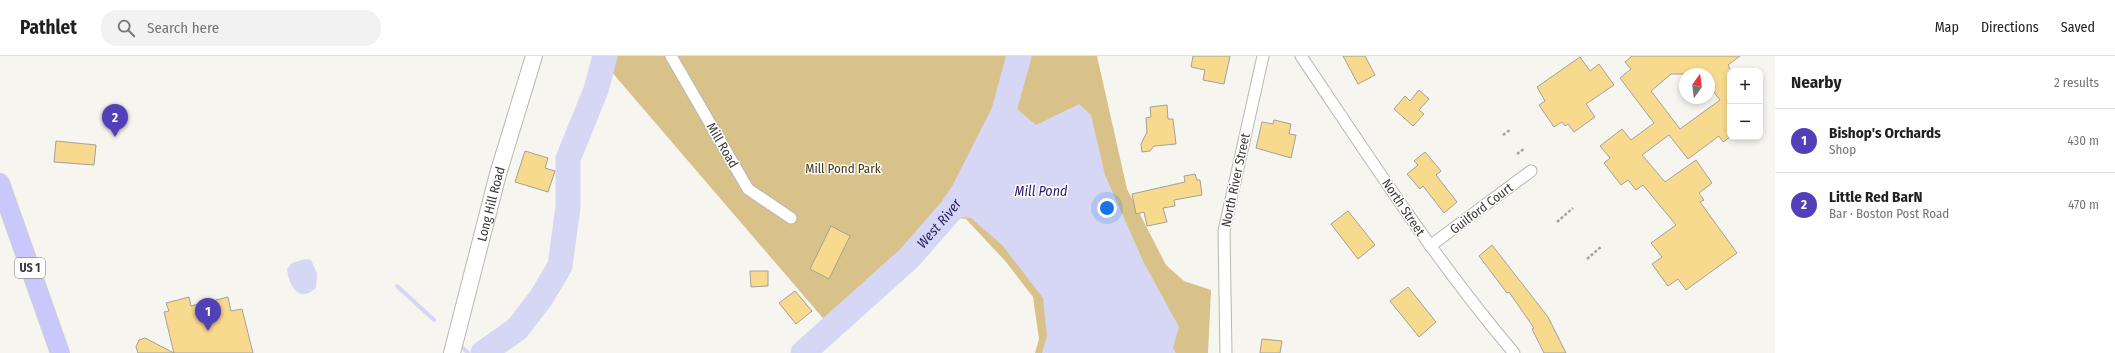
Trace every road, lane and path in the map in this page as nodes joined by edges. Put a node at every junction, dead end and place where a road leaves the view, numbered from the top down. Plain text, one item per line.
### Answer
1 (534, 56) edge
2 (671, 56) edge
3 (1263, 56) edge
4 (1301, 56) edge
5 (1511, 129) dead end
6 (1502, 136) dead end
7 (1525, 148) dead end
8 (1517, 154) dead end
9 (1531, 171) dead end
10 (0, 183) edge
11 (4, 206) edge
12 (1574, 208) dead end
13 (791, 218) dead end
14 (1557, 222) dead end
15 (1430, 246) junction
16 (1602, 246) dead end
17 (1587, 259) dead end
18 (60, 353) edge
19 (452, 353) edge
20 (1226, 353) edge
21 (1514, 353) edge

1 - 19 street, Long Hill Road
2 - 13 street, Mill Road
3 - 20 street, North River Street
4 - 15 street, North Street
5 - 6 path
7 - 8 path
9 - 15 street, Guilford Court
10 - 11 main road, US 1
11 - 18 main road, US 1
12 - 14 path
15 - 21 street, North Street
16 - 17 path

